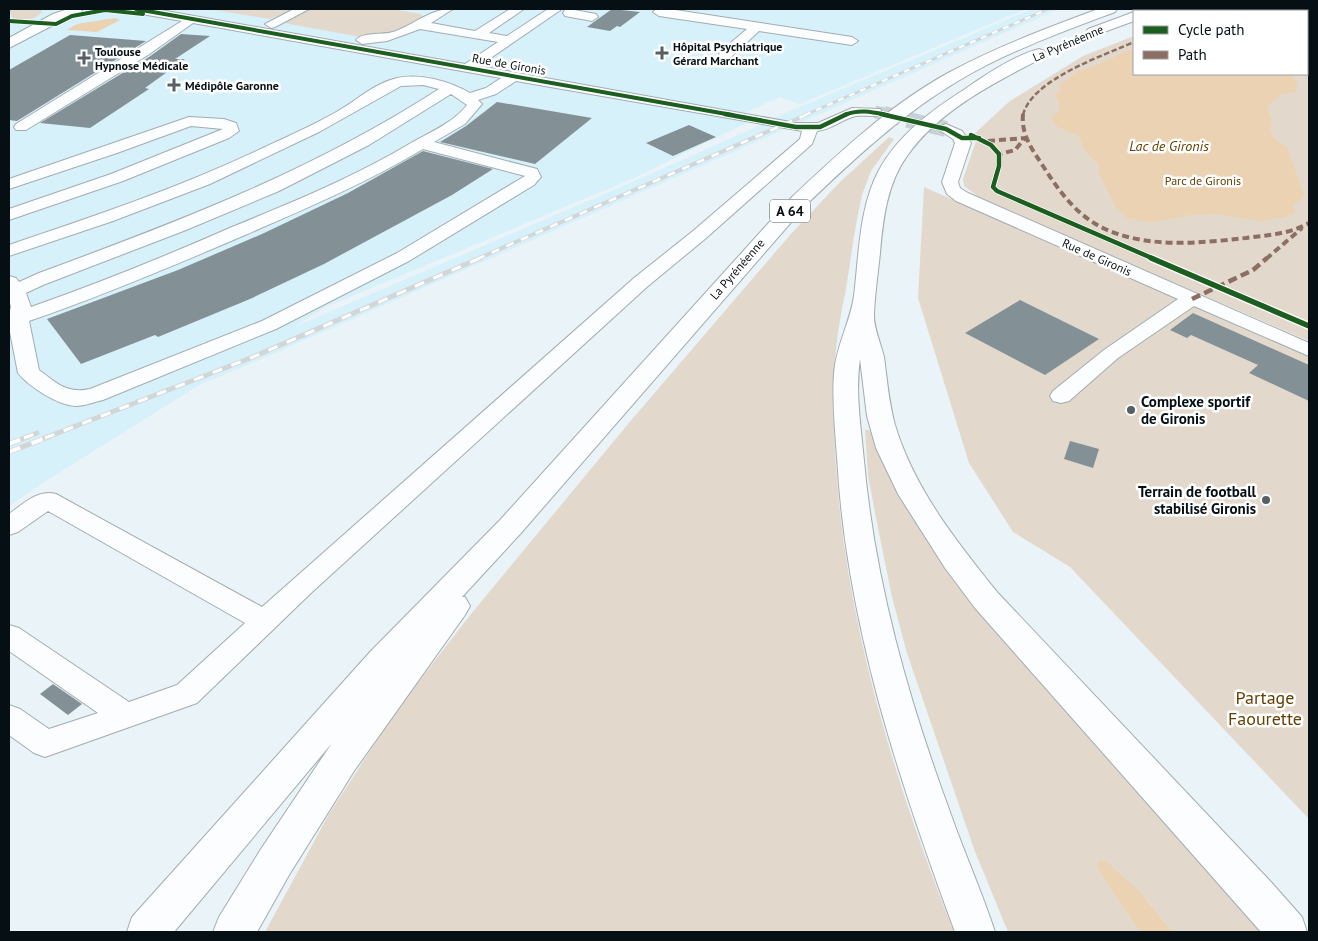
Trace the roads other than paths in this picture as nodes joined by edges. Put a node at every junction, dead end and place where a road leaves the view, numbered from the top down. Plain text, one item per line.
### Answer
1 (48, 9) edge
2 (91, 9) edge
3 (136, 9) edge
4 (198, 9) edge
5 (303, 9) edge
6 (447, 9) edge
7 (518, 9) edge
8 (663, 9) edge
9 (1110, 9) edge
10 (555, 10) edge
11 (75, 11) junction
12 (569, 13) junction
13 (1133, 16) edge
14 (592, 17) dead end
15 (187, 23) dead end
16 (272, 24) junction
17 (418, 25) junction
18 (756, 27) junction
19 (9, 34) edge
20 (476, 35) junction
21 (1076, 38) dead end
22 (509, 40) junction
23 (852, 41) dead end
24 (9, 44) edge
25 (1050, 49) dead end
26 (493, 51) junction
27 (726, 54) dead end
28 (468, 68) junction
29 (514, 76) junction
30 (448, 89) junction
31 (469, 98) junction
32 (875, 112) tunnel mouth
33 (21, 127) dead end
34 (811, 128) junction
35 (946, 129) tunnel mouth
36 (422, 144) junction
37 (9, 184) edge
38 (9, 215) edge
39 (9, 251) edge
40 (11, 289) edge
41 (1192, 299) junction
42 (862, 316) junction
43 (14, 320) edge
44 (1309, 350) edge
45 (1061, 396) dead end
46 (9, 526) edge
47 (511, 526) junction
48 (264, 621) junction
49 (9, 636) edge
50 (126, 716) junction
51 (9, 718) edge
52 (147, 932) edge
53 (234, 932) edge
54 (975, 932) edge
55 (1287, 932) edge

1 - 11 main road
1 - 19 main road
2 - 11 main road
3 - 28 street, Rue de Gironis
4 - 16 street
5 - 16 street
6 - 17 street
7 - 20 street
8 - 18 street
9 - 47 main road, La Pyrénéenne / A 64
10 - 12 street
10 - 22 street
11 - 24 main road
12 - 14 street
12 - 26 street
13 - 21 main road, La Pyrénéenne
15 - 33 street
16 - 17 street
17 - 20 street
18 - 23 street
18 - 27 street
20 - 22 street
22 - 26 street
25 - 42 main road, La Pyrénéenne
26 - 28 street
28 - 29 street, Rue de Gironis
29 - 31 street
29 - 34 street, Rue de Gironis
30 - 31 street
30 - 39 street
30 - 40 street
31 - 36 street
32 - 34 street, Rue de Gironis
34 - 48 street
35 - 41 street, Rue de Gironis
36 - 43 street
36 - 43 street
37 - 38 street
40 - 43 street
41 - 44 street, Rue de Gironis
41 - 45 lane
42 - 54 main road
42 - 55 main road
46 - 48 street
47 - 52 main road
47 - 53 main road
48 - 50 street
49 - 50 street
50 - 51 street

